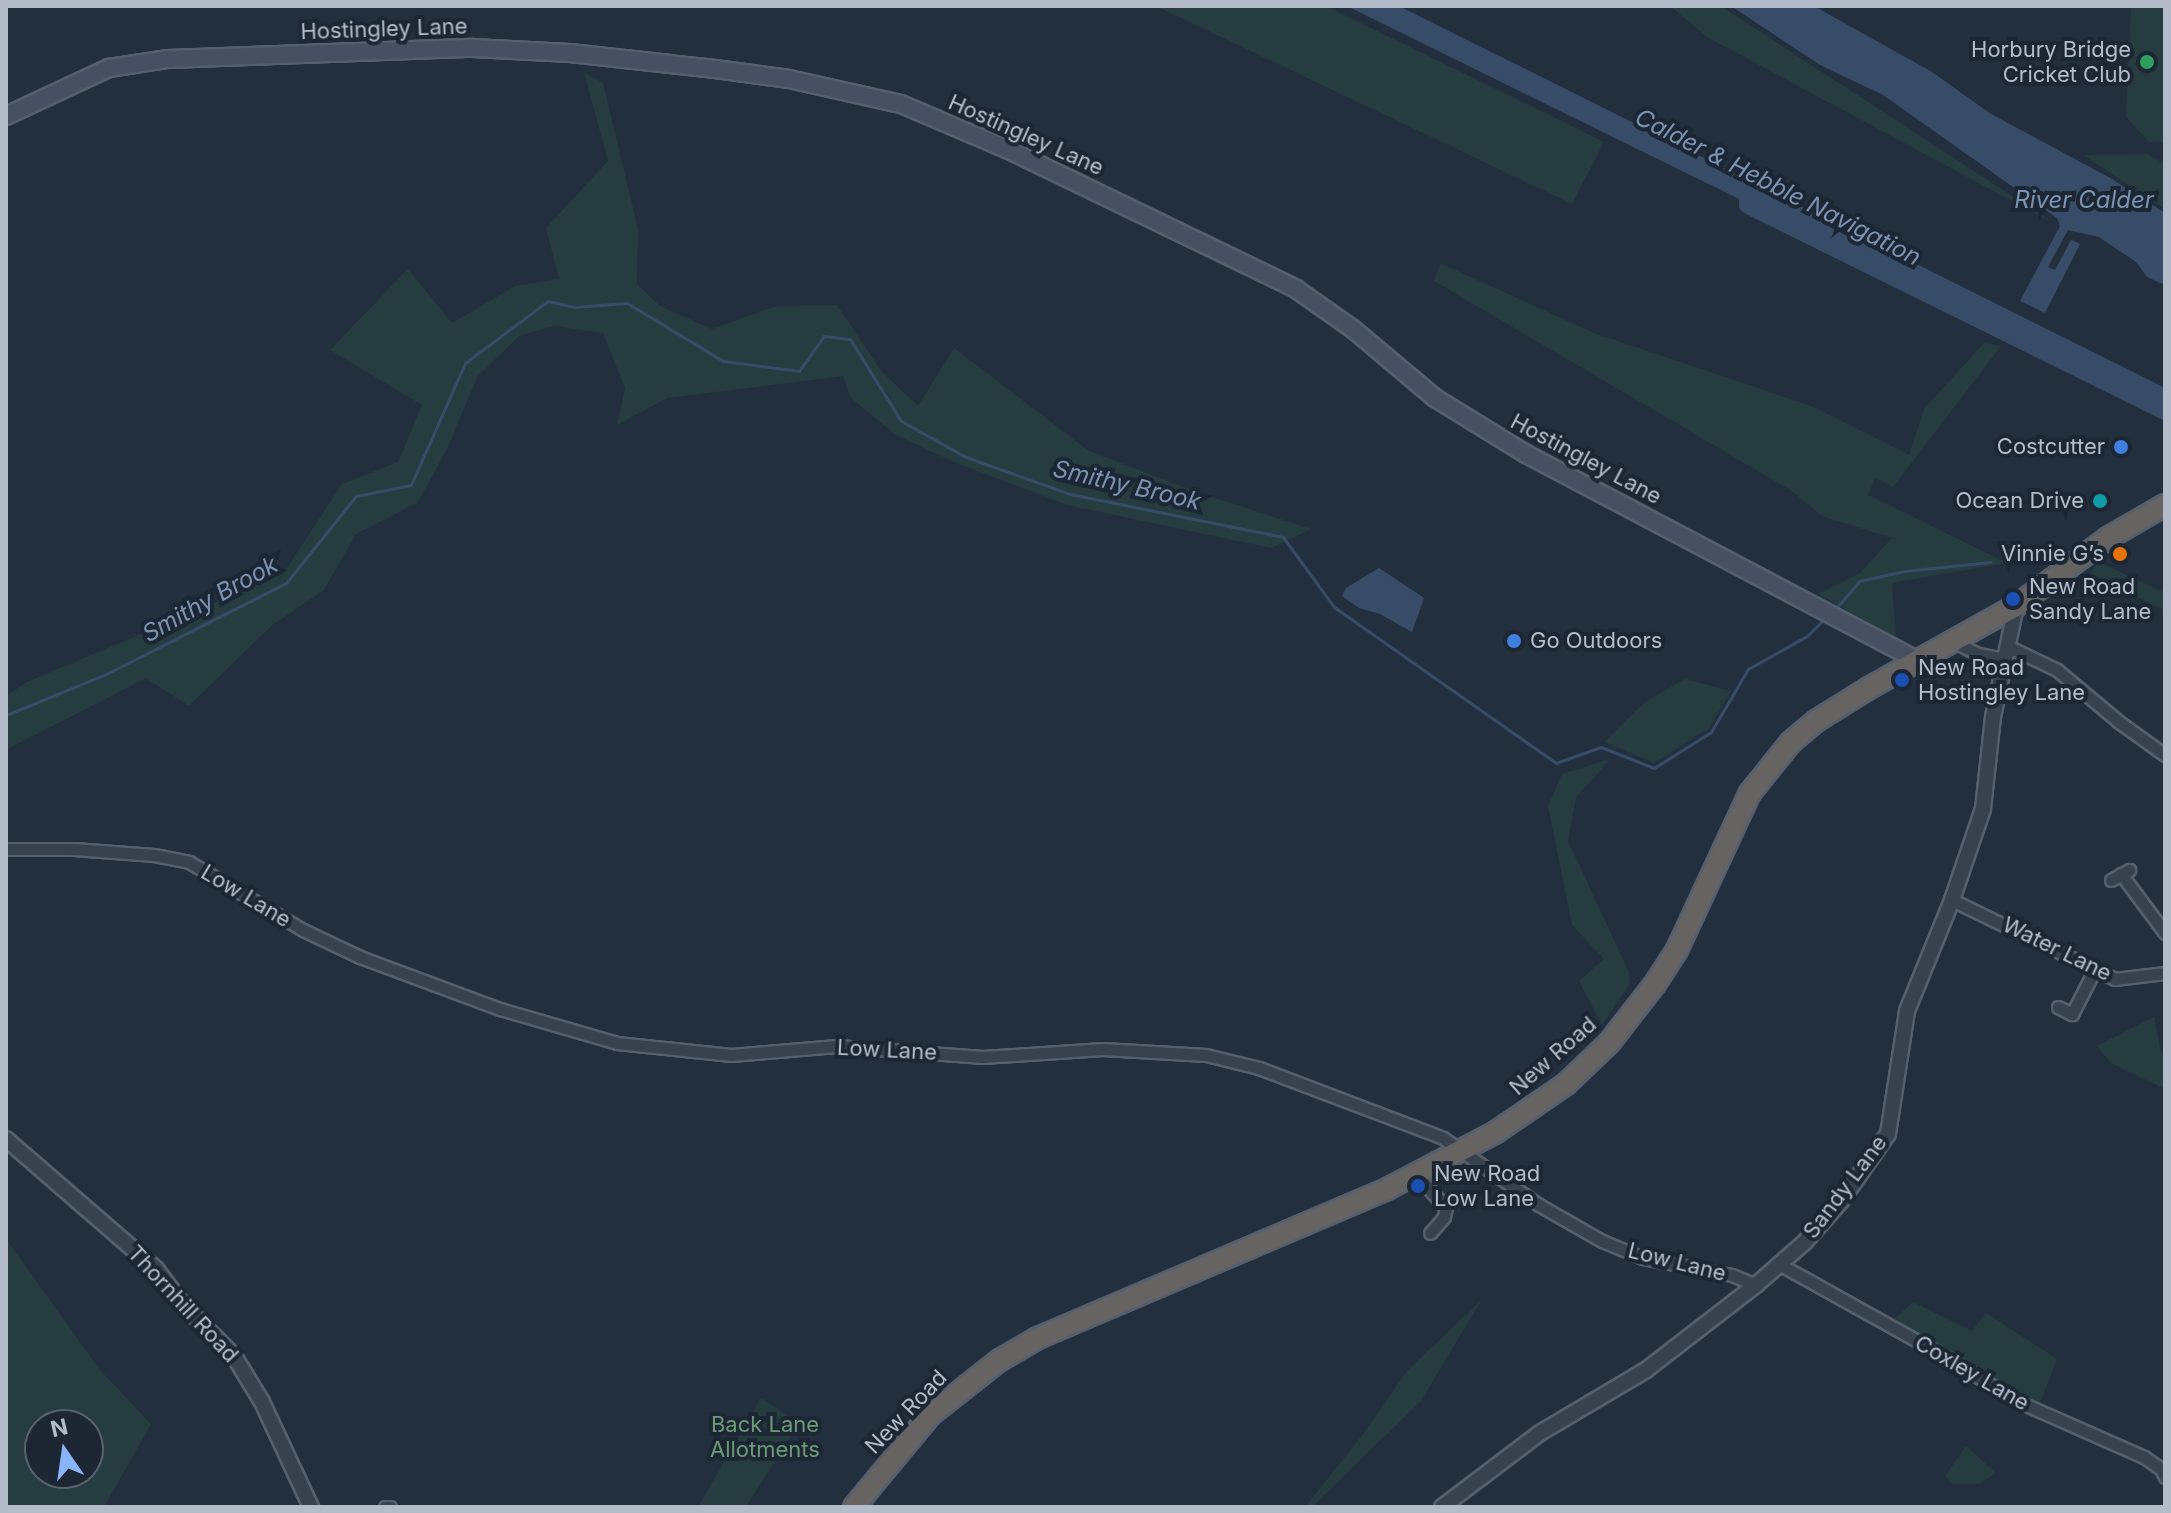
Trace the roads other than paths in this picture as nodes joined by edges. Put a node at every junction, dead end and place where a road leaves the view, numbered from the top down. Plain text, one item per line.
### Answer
1 (6, 116) edge
2 (2165, 505) edge
3 (2016, 606) junction
4 (1955, 642) junction
5 (2005, 652) junction
6 (1920, 662) junction
7 (2165, 755) edge
8 (6, 849) edge
9 (2120, 875) dead end
10 (1952, 900) junction
11 (2165, 933) edge
12 (2094, 971) junction
13 (2165, 973) edge
14 (2058, 1007) dead end
15 (6, 1139) edge
16 (1463, 1150) junction
17 (1416, 1174) junction
18 (1430, 1233) dead end
19 (1779, 1264) junction
20 (1756, 1285) junction
21 (2165, 1477) edge
22 (311, 1507) edge
23 (854, 1507) edge
24 (1442, 1507) edge

1 - 6 main road, Hostingley Lane
2 - 3 highway, New Road
3 - 4 highway, New Road
3 - 5 street, Sandy Lane
4 - 5 street
4 - 6 highway, New Road
5 - 7 street
5 - 10 street, Sandy Lane
6 - 16 highway, New Road
8 - 16 street, Low Lane
9 - 11 street
10 - 12 street, Water Lane
10 - 19 street, Sandy Lane
12 - 13 street, Water Lane
12 - 14 street
15 - 22 street, Thornhill Road
16 - 17 highway, New Road
16 - 20 street, Low Lane
17 - 18 street
17 - 23 highway, New Road
19 - 20 street, Sandy Lane
19 - 21 street, Coxley Lane
20 - 24 street, Sandy Lane

